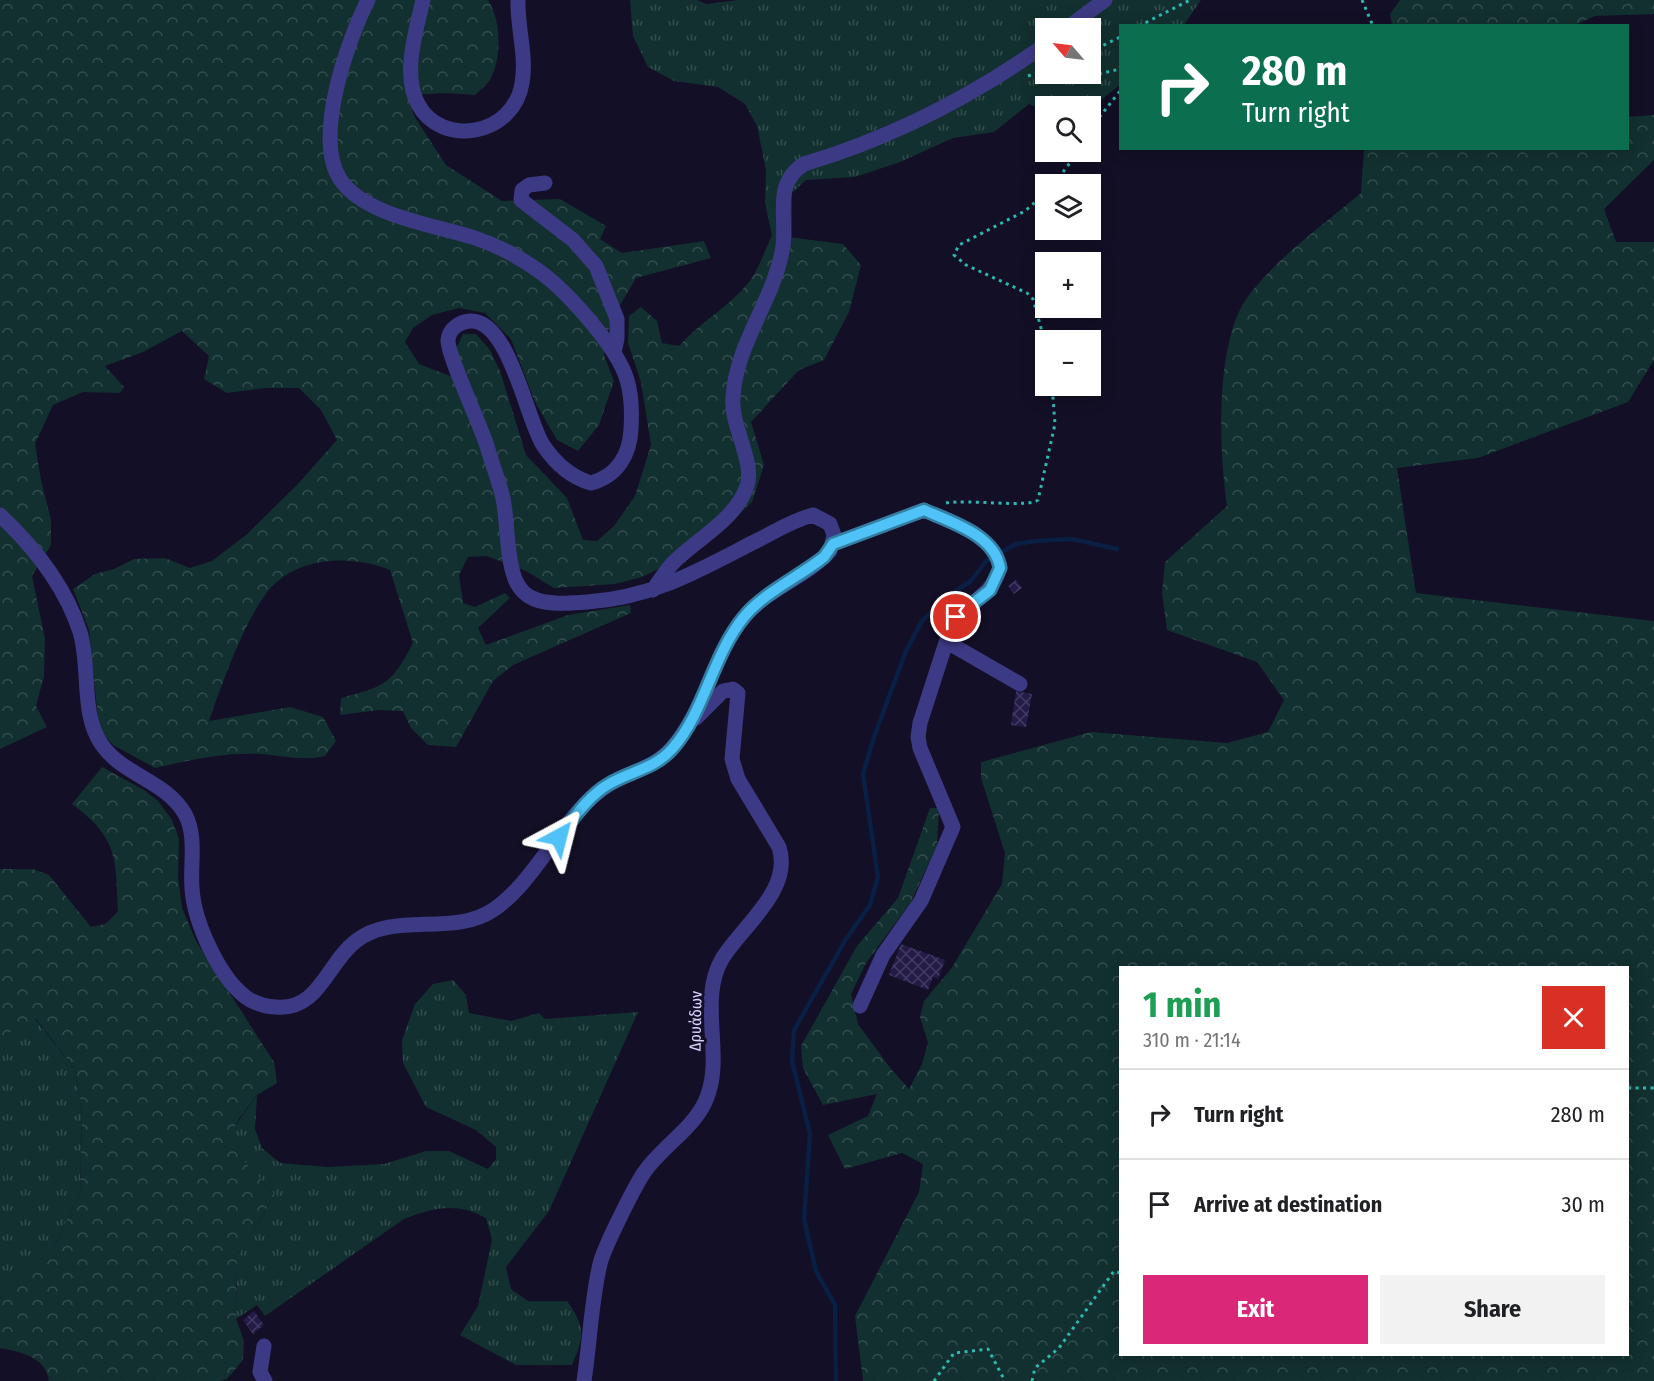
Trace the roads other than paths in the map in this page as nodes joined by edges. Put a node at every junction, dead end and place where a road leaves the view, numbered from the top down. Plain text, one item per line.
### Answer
1 (368, 0) edge
2 (423, 0) edge
3 (518, 0) edge
4 (1105, 0) edge
5 (1081, 18) edge
6 (1035, 50) edge
7 (545, 183) dead end
8 (614, 352) junction
9 (0, 515) edge
10 (833, 544) junction
11 (651, 592) junction
12 (947, 642) junction
13 (1020, 684) dead end
14 (687, 728) junction
15 (860, 1006) dead end
16 (264, 1346) dead end
17 (265, 1381) edge
18 (584, 1381) edge

1 - 8 street
2 - 3 street
4 - 5 street
6 - 11 street
7 - 8 street
8 - 11 street
9 - 14 street
10 - 11 street
10 - 12 street
10 - 14 street
12 - 13 street
12 - 15 street
14 - 18 street, Δρυάδων
16 - 17 street

